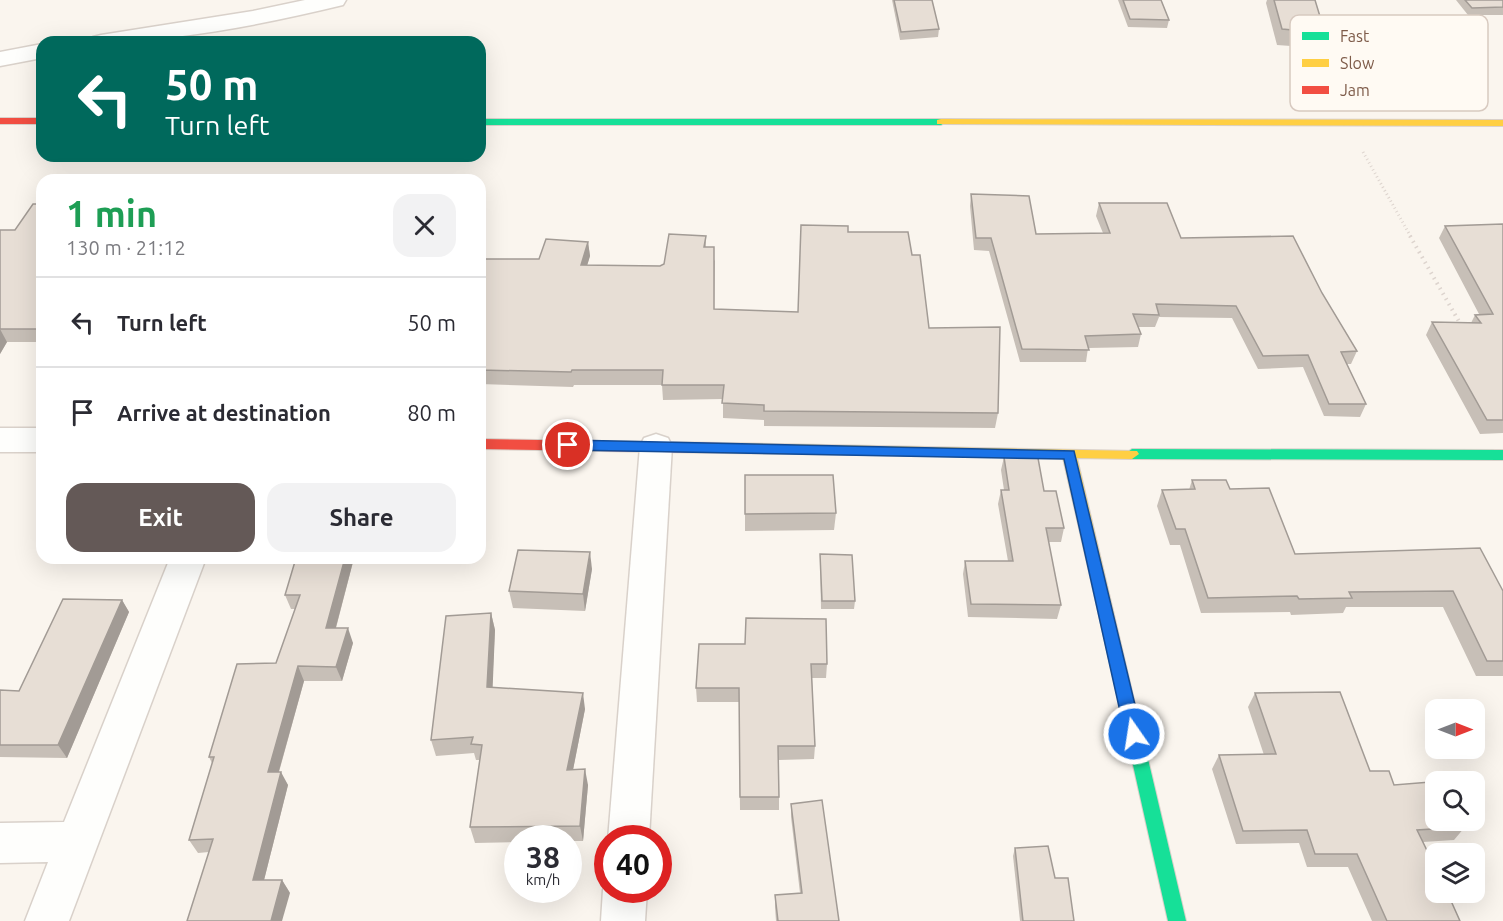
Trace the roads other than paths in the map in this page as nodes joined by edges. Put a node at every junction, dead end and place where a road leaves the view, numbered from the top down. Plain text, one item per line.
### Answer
1 (335, 0) edge
2 (139, 36) edge
3 (36, 52) edge
4 (0, 59) edge
5 (0, 121) edge
6 (36, 121) edge
7 (486, 122) edge
8 (1503, 123) edge
9 (0, 440) edge
10 (36, 440) edge
11 (486, 444) edge
12 (656, 446) junction
13 (1069, 454) junction
14 (1503, 456) edge
15 (186, 564) edge
16 (629, 825) edge
17 (79, 842) junction
18 (0, 843) edge
19 (624, 903) edge
20 (47, 921) edge
21 (622, 921) edge
22 (1177, 921) edge

1 - 2 street
3 - 4 street
5 - 6 street
7 - 8 street
9 - 10 street
11 - 12 street
12 - 13 street
12 - 16 street
13 - 14 street
13 - 22 street
15 - 17 street
17 - 18 street
17 - 20 street
19 - 21 street

